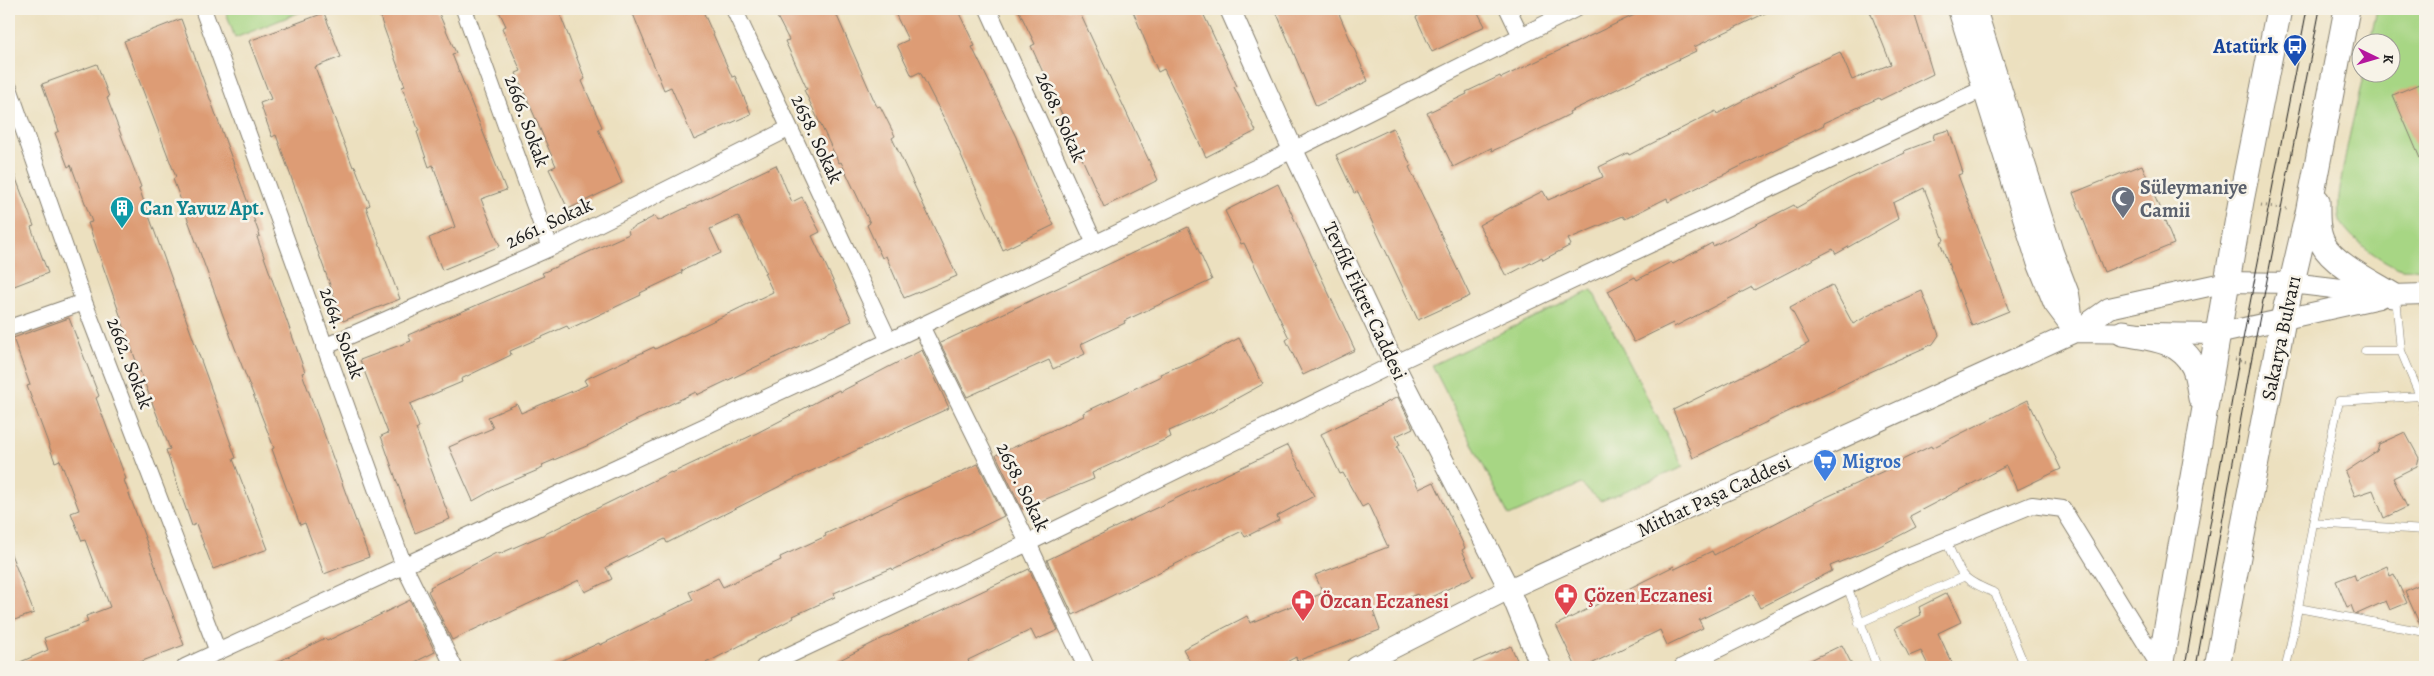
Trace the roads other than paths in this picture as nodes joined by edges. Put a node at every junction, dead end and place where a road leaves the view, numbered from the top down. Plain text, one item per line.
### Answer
1 (203, 9) edge
2 (464, 9) edge
3 (734, 9) edge
4 (988, 9) edge
5 (1230, 9) edge
6 (1508, 9) edge
7 (1575, 9) edge
8 (1958, 9) edge
9 (1976, 9) edge
10 (2279, 9) edge
11 (2347, 9) edge
12 (1521, 36) junction
13 (9, 88) edge
14 (1983, 89) junction
15 (788, 129) junction
16 (1293, 150) junction
17 (2316, 168) junction
18 (1095, 244) junction
19 (550, 248) junction
20 (2227, 282) junction
21 (2291, 283) junction
22 (2425, 294) edge
23 (2394, 295) junction
24 (84, 302) junction
25 (2283, 320) junction
26 (920, 326) junction
27 (9, 328) edge
28 (2075, 332) junction
29 (2123, 332) junction
30 (889, 341) junction
31 (2215, 345) junction
32 (324, 347) junction
33 (2401, 350) junction
34 (2365, 351) dead end
35 (1394, 364) junction
36 (2423, 396) edge
37 (2203, 411) junction
38 (2425, 416) edge
39 (2314, 522) junction
40 (2425, 530) edge
41 (1946, 541) junction
42 (1028, 543) junction
43 (404, 566) junction
44 (1963, 577) junction
45 (1847, 586) junction
46 (1510, 589) junction
47 (2298, 608) junction
48 (1859, 623) junction
49 (2425, 632) edge
50 (218, 652) junction
51 (185, 667) edge
52 (454, 667) edge
53 (764, 667) edge
54 (1086, 667) edge
55 (1356, 667) edge
56 (1541, 667) edge
57 (1682, 667) edge
58 (1877, 667) edge
59 (2025, 667) edge
60 (2160, 667) edge
61 (2217, 667) edge
62 (2286, 667) edge

1 - 32 street, 2664. Sokak
2 - 19 street, 2666. Sokak
3 - 15 street, 2658. Sokak
4 - 18 street, 2668. Sokak
5 - 16 street, Tevfik Fikret Caddesi
6 - 12 street
7 - 12 street
8 - 14 street
9 - 28 street
10 - 20 main road
11 - 17 main road, Sakarya Bulvarı
12 - 16 street
13 - 24 street, 2662. Sokak
14 - 28 street
14 - 35 street
15 - 19 street, 2661. Sokak
15 - 30 street, 2658. Sokak
16 - 18 street
16 - 35 street, Tevfik Fikret Caddesi
17 - 21 main road, Sakarya Bulvarı
17 - 23 main road
18 - 26 street
19 - 32 street, 2661. Sokak
20 - 21 street
20 - 28 street
20 - 31 main road
21 - 23 street
21 - 25 main road, Sakarya Bulvarı
22 - 23 street
23 - 25 street
23 - 33 lane
24 - 27 street
24 - 50 street, 2662. Sokak
25 - 31 street
25 - 61 main road, Sakarya Bulvarı
26 - 30 street
26 - 42 street, 2658. Sokak
28 - 29 street
28 - 46 street, Mithat Paşa Caddesi
29 - 31 street
29 - 37 main road
30 - 43 street
31 - 37 main road
32 - 43 street, 2664. Sokak
33 - 34 lane
33 - 36 lane
35 - 42 street
35 - 46 street, Tevfik Fikret Caddesi
36 - 38 lane
36 - 39 lane
37 - 60 main road
39 - 40 lane
39 - 47 lane
41 - 44 lane
41 - 45 street
41 - 60 street
42 - 53 street
42 - 54 street, 2658. Sokak
43 - 50 street
43 - 52 street, 2664. Sokak
44 - 48 lane
44 - 59 lane
45 - 48 lane
45 - 57 street
46 - 55 street, Mithat Paşa Caddesi
46 - 56 street, Tevfik Fikret Caddesi
47 - 49 lane
47 - 62 lane
48 - 58 lane
50 - 51 street

